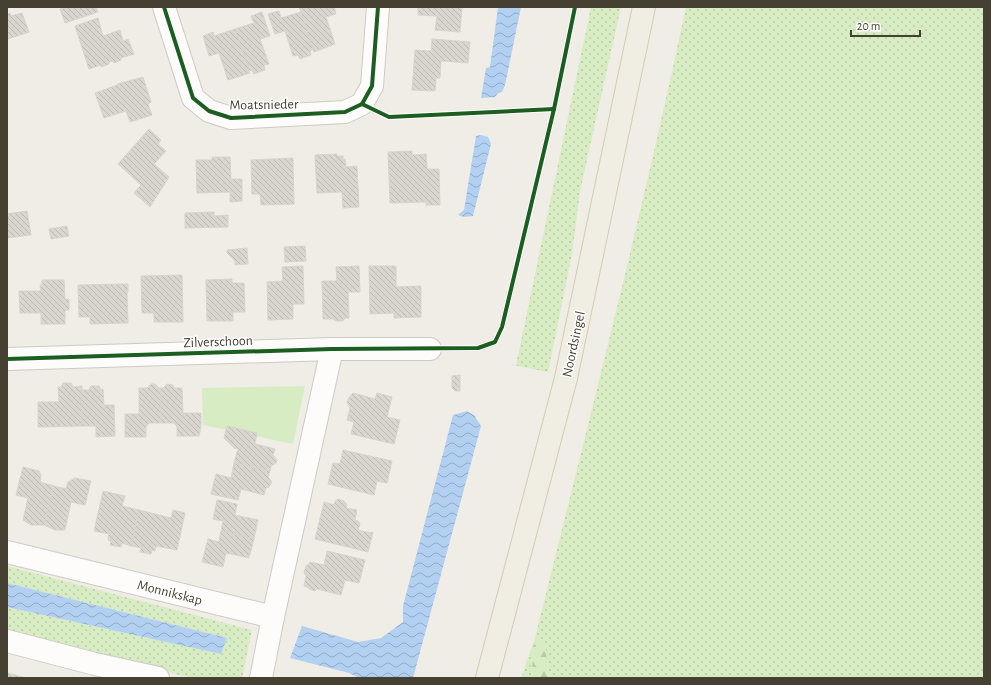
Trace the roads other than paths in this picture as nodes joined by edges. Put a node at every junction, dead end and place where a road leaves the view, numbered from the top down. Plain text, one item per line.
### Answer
1 (164, 7) edge
2 (378, 7) edge
3 (644, 7) edge
4 (332, 349) junction
5 (430, 349) dead end
6 (7, 359) edge
7 (7, 552) edge
8 (273, 617) junction
9 (7, 641) edge
10 (93, 671) edge
11 (158, 678) edge
12 (261, 678) edge
13 (487, 678) edge

1 - 2 street, Moatsnieder
3 - 13 main road, Noordsingel
4 - 5 street, Zilverschoon
4 - 6 street, Zilverschoon
4 - 8 street
7 - 8 street, Monnikskap
8 - 12 street
9 - 10 street
10 - 11 street

